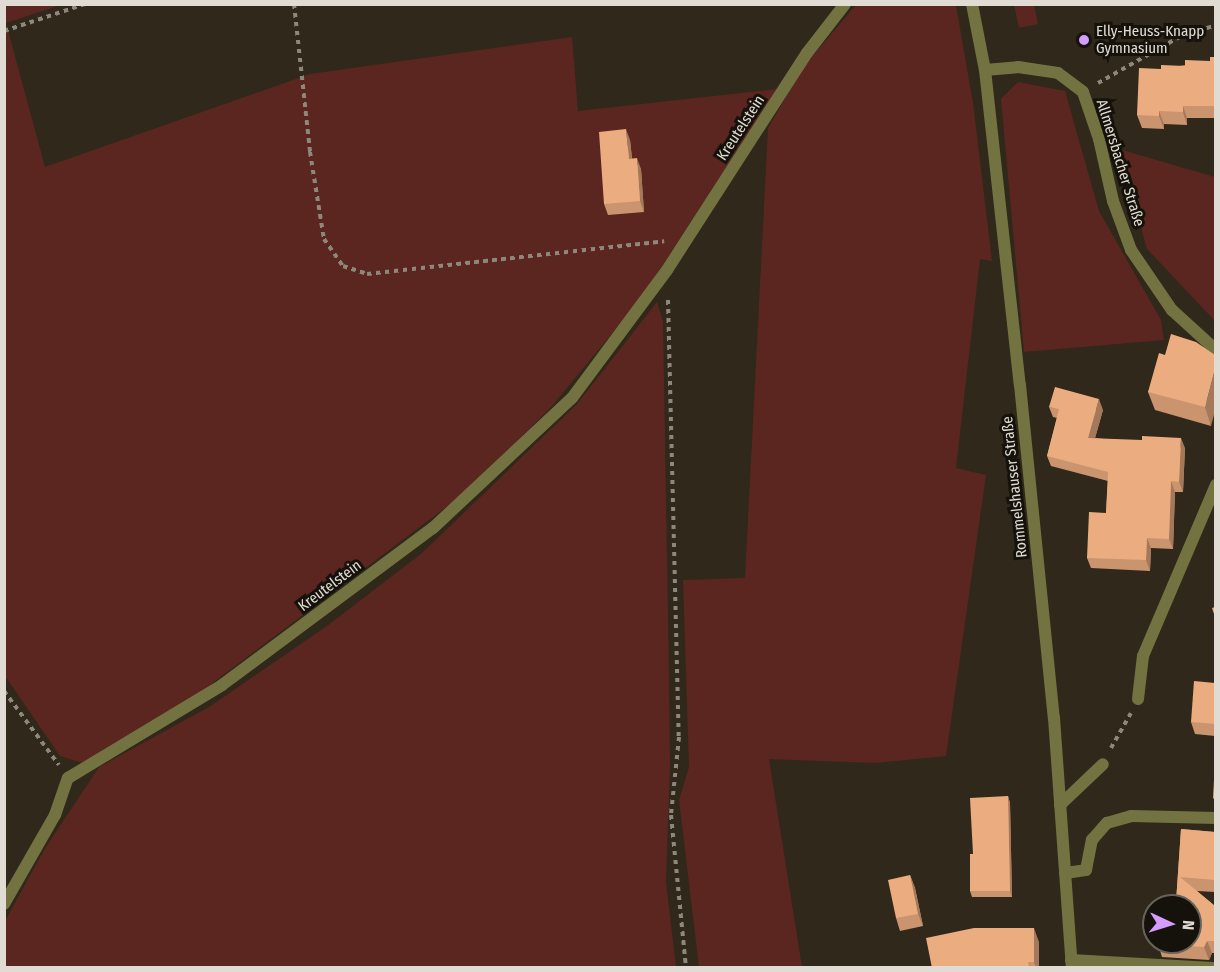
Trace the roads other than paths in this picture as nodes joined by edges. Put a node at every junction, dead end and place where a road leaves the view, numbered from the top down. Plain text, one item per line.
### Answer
1 (845, 4) edge
2 (972, 4) edge
3 (985, 70) junction
4 (1215, 350) edge
5 (1215, 485) edge
6 (1138, 699) road end
7 (1103, 764) road end
8 (1060, 805) junction
9 (1215, 818) edge
10 (1065, 873) junction
11 (4, 904) edge
12 (1071, 964) edge
13 (1213, 968) edge

1 - 11 street, Kreutelstein
2 - 3 street, Rommelshauser Straße
3 - 4 street, Allmersbacher Straße
3 - 8 street, Rommelshauser Straße
5 - 6 street
7 - 8 street
8 - 10 street, Rommelshauser Straße
9 - 10 street
10 - 12 street, Rommelshauser Straße
12 - 13 street

